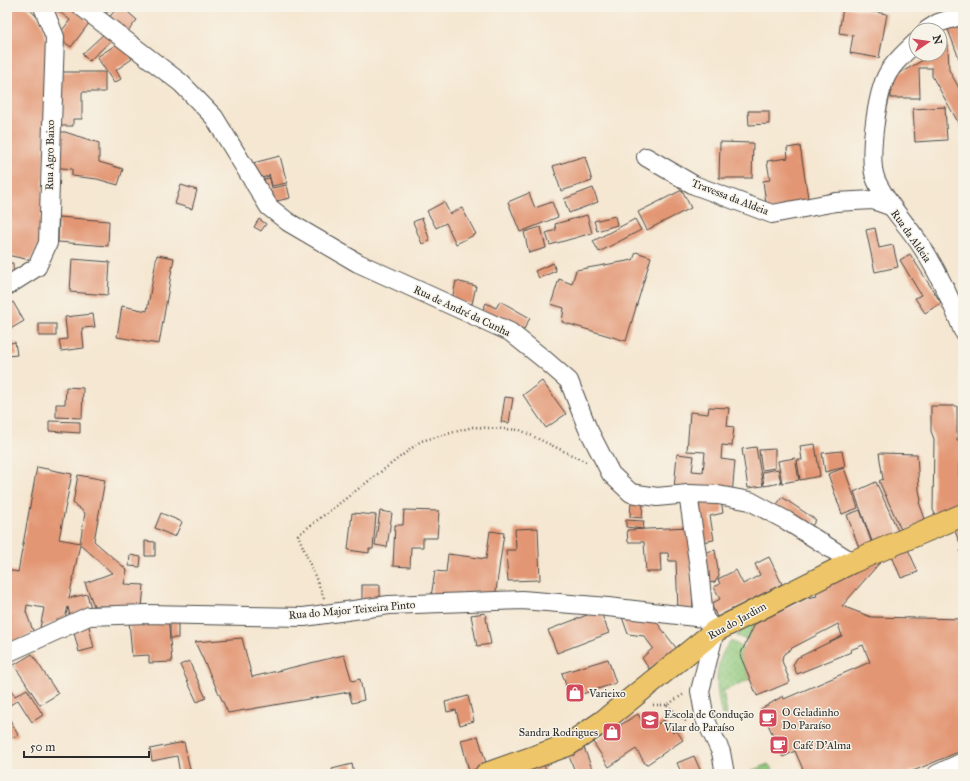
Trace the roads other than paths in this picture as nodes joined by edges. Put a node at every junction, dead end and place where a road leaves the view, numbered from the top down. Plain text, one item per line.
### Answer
1 (43, 7) edge
2 (82, 7) edge
3 (963, 15) edge
4 (941, 22) edge
5 (908, 50) edge
6 (646, 157) dead end
7 (890, 206) junction
8 (7, 286) edge
9 (963, 331) edge
10 (688, 494) junction
11 (963, 515) edge
12 (852, 562) junction
13 (710, 625) junction
14 (7, 653) edge
15 (963, 762) edge
16 (486, 774) edge
17 (724, 774) edge
18 (937, 774) edge

1 - 8 street, Rua Agro Baixo
2 - 10 street, Rua de André da Cunha
3 - 4 street
5 - 7 street, Rua da Aldeia
6 - 7 street, Travessa da Aldeia
7 - 9 street, Rua da Aldeia
10 - 12 street, Rua de André da Cunha
10 - 13 street
11 - 12 main road, Rua do Jardim
12 - 13 main road, Rua do Jardim
13 - 14 street, Rua do Major Teixeira Pinto
13 - 16 main road, Rua do Jardim
13 - 17 street
15 - 18 street

